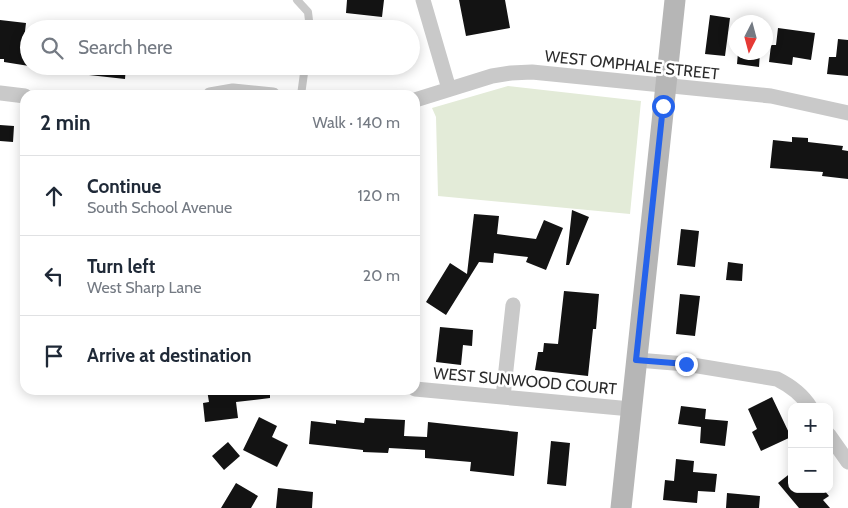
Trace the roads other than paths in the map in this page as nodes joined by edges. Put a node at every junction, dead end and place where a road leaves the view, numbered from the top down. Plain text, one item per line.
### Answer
1 (297, 0) edge
2 (423, 0) edge
3 (675, 0) edge
4 (309, 20) edge
5 (304, 75) edge
6 (665, 86) junction
7 (449, 89) junction
8 (302, 90) edge
9 (0, 93) edge
10 (20, 95) edge
11 (420, 98) edge
12 (848, 113) edge
13 (513, 305) dead end
14 (636, 360) junction
15 (420, 389) edge
16 (502, 397) junction
17 (807, 403) edge
18 (631, 409) junction
19 (833, 441) edge
20 (848, 462) edge
21 (621, 508) edge

1 - 4 lane
2 - 7 street
3 - 6 street
5 - 8 lane
6 - 7 street, WEST OMPHALE STREET
6 - 12 street, WEST OMPHALE STREET
6 - 14 street
7 - 11 street, WEST OMPHALE STREET
9 - 10 street
13 - 16 street
14 - 17 street
14 - 18 street
15 - 16 street, WEST SUNWOOD COURT
16 - 18 street, WEST SUNWOOD COURT
18 - 21 street
19 - 20 street

